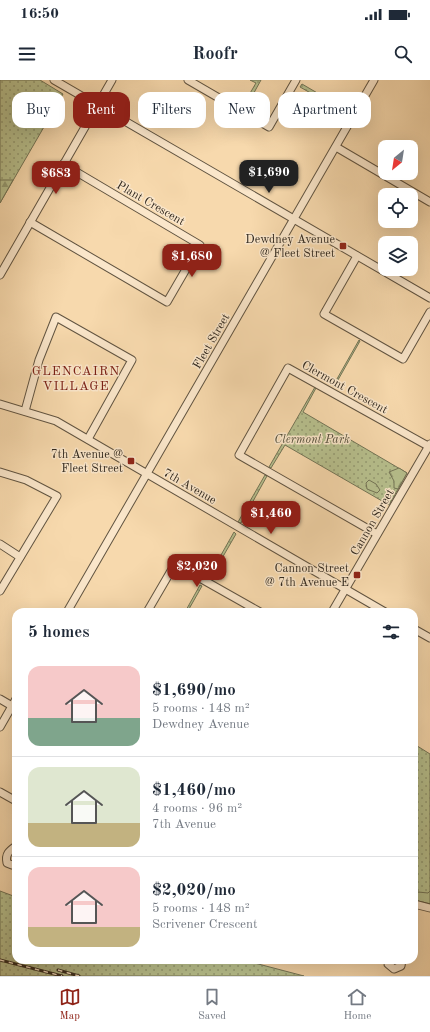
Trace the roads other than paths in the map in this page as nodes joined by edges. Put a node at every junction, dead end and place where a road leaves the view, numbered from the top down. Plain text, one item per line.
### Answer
1 (54, 80) edge
2 (112, 80) edge
3 (188, 80) edge
4 (296, 80) edge
5 (374, 80) edge
6 (75, 92) edge
7 (105, 92) edge
8 (130, 124) edge
9 (84, 128) edge
10 (336, 147) junction
11 (63, 164) junction
12 (430, 202) edge
13 (294, 219) junction
14 (30, 222) junction
15 (357, 256) junction
16 (0, 275) edge
17 (430, 298) edge
18 (430, 312) edge
19 (0, 404) edge
20 (25, 411) junction
21 (88, 439) junction
22 (429, 445) edge
23 (0, 472) edge
24 (147, 474) junction
25 (377, 534) junction
26 (0, 546) edge
27 (20, 557) junction
28 (346, 589) junction
29 (0, 591) edge
30 (69, 608) edge
31 (149, 608) edge
32 (253, 608) edge
33 (334, 608) edge
34 (378, 608) edge
35 (418, 631) edge
36 (430, 638) edge
37 (0, 699) edge
38 (12, 702) edge
39 (12, 706) edge
40 (0, 727) edge
41 (0, 792) edge
42 (12, 799) edge
43 (12, 849) edge
44 (12, 865) edge
45 (418, 905) edge
46 (430, 908) edge
47 (388, 964) edge
48 (401, 964) edge

1 - 6 street
2 - 7 street
3 - 4 street
5 - 10 street, Fleet Street
8 - 13 street
9 - 11 street
10 - 12 street
10 - 13 street, Fleet Street
11 - 14 street
11 - 14 street, Plant Crescent
13 - 15 street
13 - 24 street, Fleet Street
14 - 16 street
15 - 17 street
15 - 18 street
19 - 20 street, 7th Avenue
20 - 21 street, 7th Avenue
20 - 21 street
21 - 24 street, 7th Avenue
22 - 25 street, Cannon Street
22 - 25 street, Clermont Crescent
23 - 27 street
24 - 28 street, 7th Avenue
24 - 30 street, Fleet Street
25 - 28 street, Cannon Street
26 - 27 street
27 - 29 street
28 - 33 street, Cannon Street
28 - 34 street, 7th Avenue
31 - 32 street
35 - 36 street
37 - 38 street
39 - 40 street
41 - 42 street
43 - 44 street
45 - 46 street
47 - 48 street

